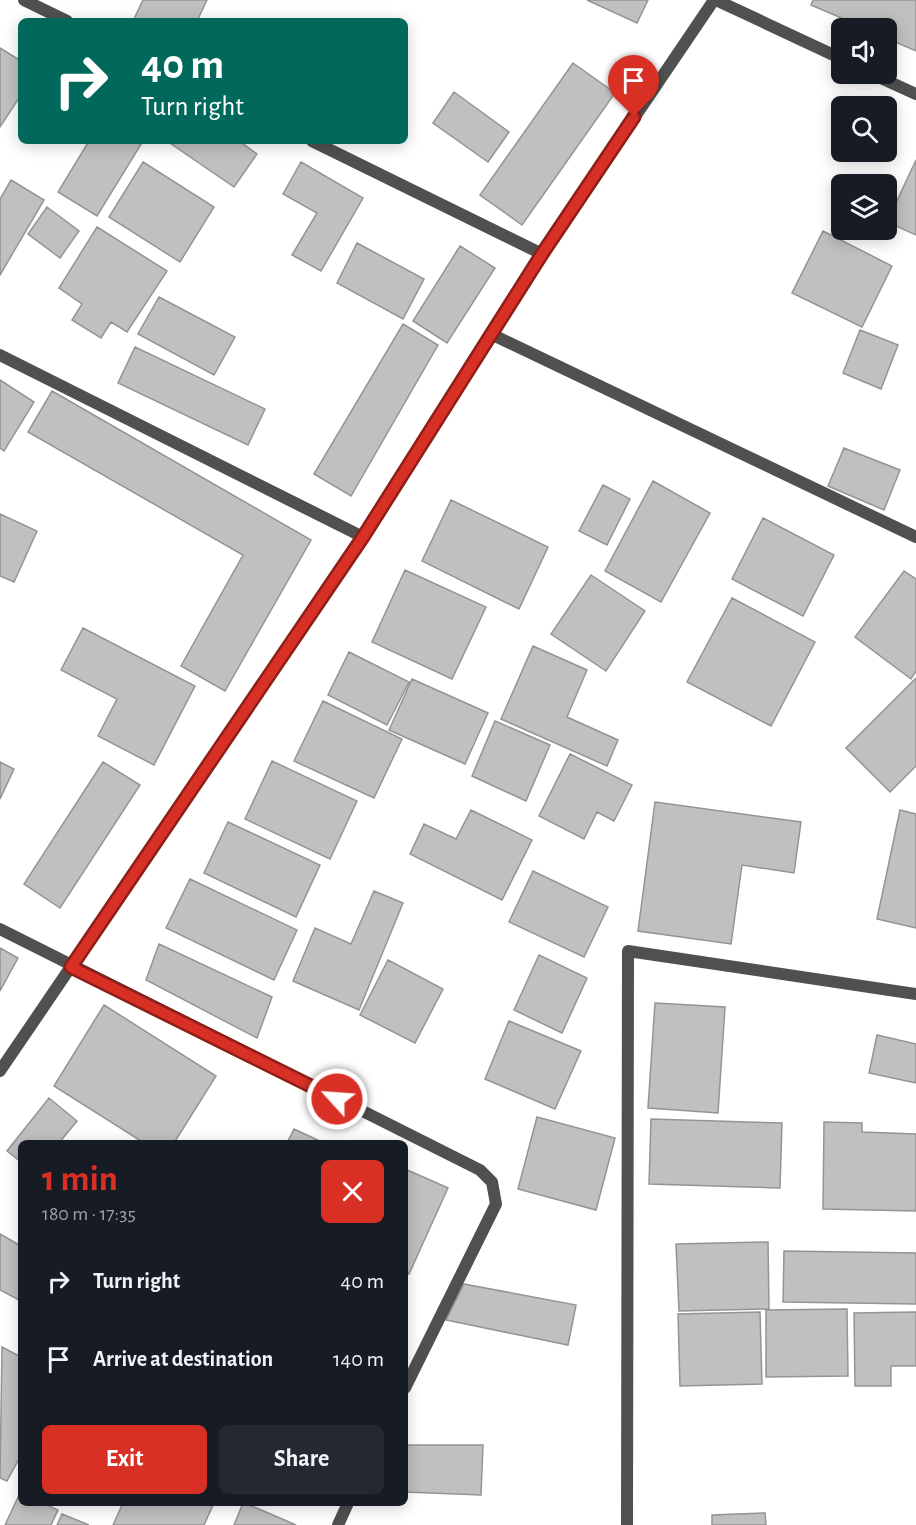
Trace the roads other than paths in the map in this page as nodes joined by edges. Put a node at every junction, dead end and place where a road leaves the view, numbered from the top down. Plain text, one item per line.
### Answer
1 (24, 0) edge
2 (715, 0) edge
3 (61, 18) edge
4 (831, 54) edge
5 (894, 84) edge
6 (916, 94) edge
7 (318, 144) edge
8 (542, 254) junction
9 (491, 334) junction
10 (0, 356) edge
11 (363, 537) junction
12 (916, 537) edge
13 (0, 929) edge
14 (71, 967) junction
15 (916, 994) edge
16 (0, 1071) edge
17 (408, 1382) edge
18 (347, 1506) edge
19 (338, 1525) edge
20 (627, 1525) edge

1 - 3 street
2 - 4 street
2 - 8 street
5 - 6 street
7 - 8 street
8 - 9 street
9 - 11 street
9 - 12 street
10 - 11 street
11 - 14 street
13 - 14 street
14 - 16 street
14 - 17 street
15 - 20 street
18 - 19 street

